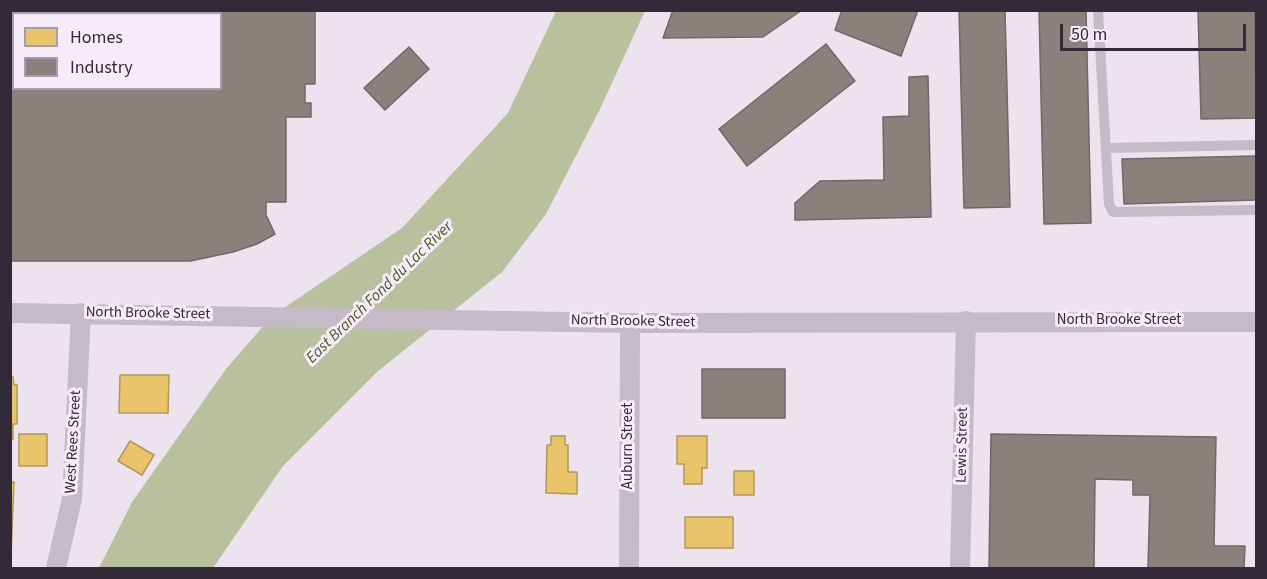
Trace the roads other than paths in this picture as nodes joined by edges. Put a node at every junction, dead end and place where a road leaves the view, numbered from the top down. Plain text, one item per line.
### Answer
1 (1098, 10) edge
2 (1257, 145) edge
3 (1106, 148) junction
4 (1257, 210) edge
5 (10, 313) edge
6 (81, 313) junction
7 (966, 321) junction
8 (1257, 322) edge
9 (630, 323) junction
10 (56, 568) edge
11 (629, 568) edge
12 (960, 568) edge

1 - 3 lane
2 - 3 lane
3 - 4 lane
5 - 6 street, North Brooke Street
6 - 9 street, North Brooke Street
6 - 10 street, West Rees Street
7 - 8 street, North Brooke Street
7 - 9 street, North Brooke Street
7 - 12 street, Lewis Street
9 - 11 street, Auburn Street

